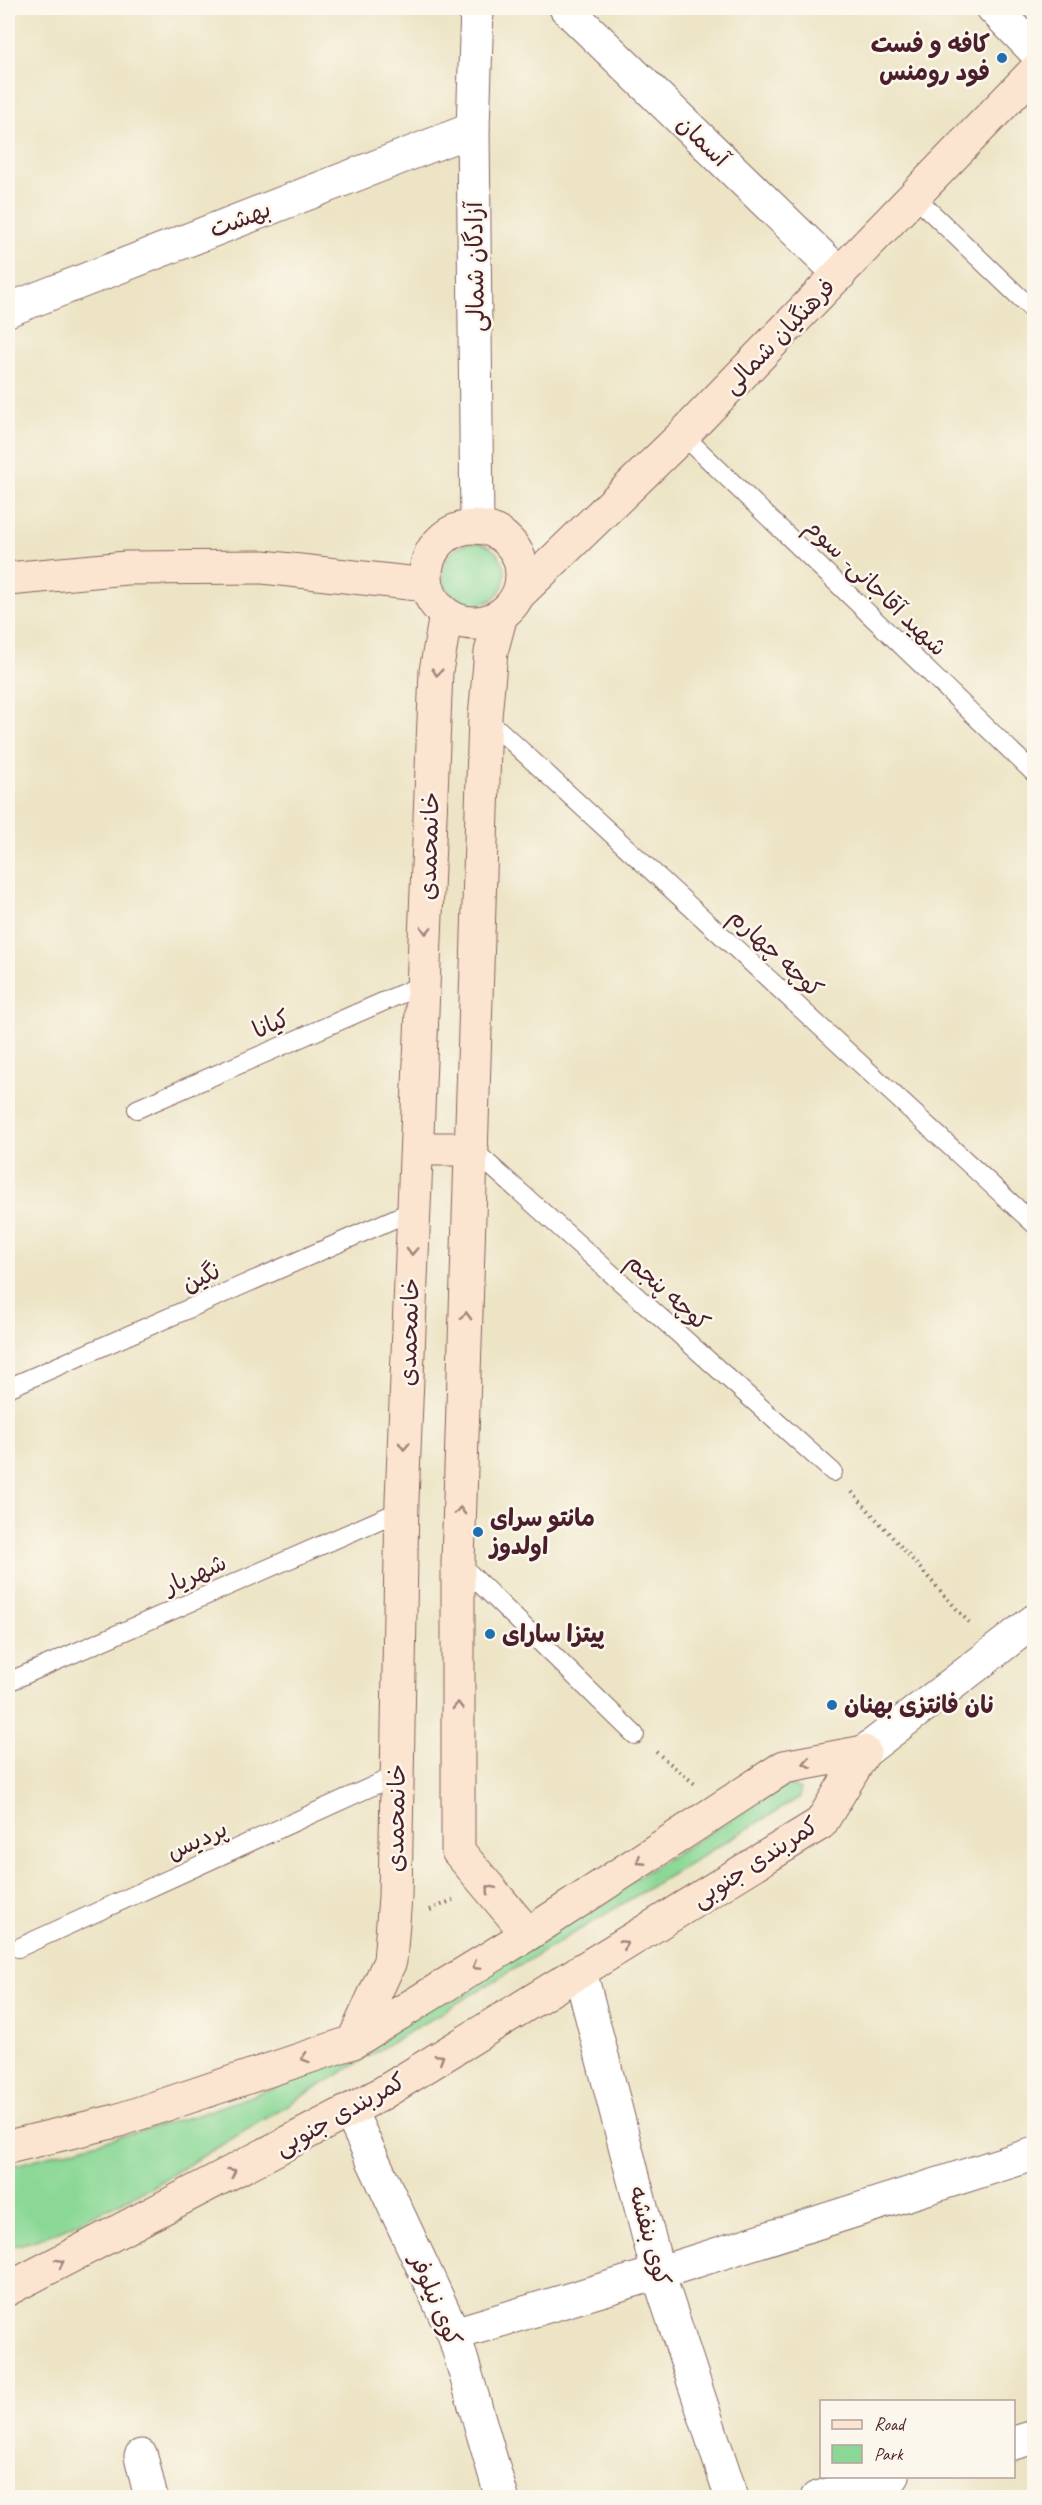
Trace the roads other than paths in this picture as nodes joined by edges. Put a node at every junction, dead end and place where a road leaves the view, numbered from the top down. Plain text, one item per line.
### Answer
1 (477, 8) edge
2 (566, 8) edge
3 (993, 8) edge
4 (1035, 50) edge
5 (1035, 72) edge
6 (473, 129) junction
7 (914, 196) junction
8 (840, 274) junction
9 (8, 310) edge
10 (1035, 310) edge
11 (683, 435) junction
12 (477, 527) junction
13 (8, 579) edge
14 (427, 585) junction
15 (509, 605) junction
16 (446, 615) junction
17 (486, 717) junction
18 (1035, 773) edge
19 (423, 984) junction
20 (137, 1109) dead end
21 (417, 1149) junction
22 (472, 1149) junction
23 (414, 1210) junction
24 (1035, 1224) edge
25 (8, 1388) edge
26 (833, 1472) road end
27 (402, 1510) junction
28 (458, 1562) junction
29 (1035, 1621) edge
30 (8, 1682) edge
31 (635, 1735) road end
32 (864, 1752) junction
33 (397, 1775) junction
34 (528, 1934) junction
35 (18, 1948) dead end
36 (580, 1971) junction
37 (353, 2042) junction
38 (350, 2111) junction
39 (8, 2146) edge
40 (1035, 2154) edge
41 (658, 2272) junction
42 (13, 2282) edge
43 (454, 2334) junction
44 (1035, 2437) edge
45 (1015, 2443) edge
46 (141, 2457) dead end
47 (886, 2478) edge
48 (151, 2498) edge
49 (502, 2498) edge
50 (732, 2498) edge
51 (817, 2498) edge

1 - 6 street, آزادگان شمالی
2 - 8 street, آسمان
3 - 4 street
5 - 7 main road, فرهنگیان شمالی
6 - 9 street, بهشت
6 - 12 street, آزادگان شمالی
7 - 8 main road, فرهنگیان شمالی
7 - 10 lane
8 - 11 main road, فرهنگیان شمالی
11 - 15 main road, فرهنگیان شمالی
11 - 18 lane, شهید آقاجانی- سوم
12 - 14 main road
12 - 15 main road
13 - 14 main road
14 - 16 main road
15 - 16 main road
15 - 17 main road
16 -> 19 main road, خانمحمدی
17 - 22 main road
17 - 24 lane, کوچه چهارم
19 - 20 lane, کیانا
19 - 21 main road, خانمحمدی
21 - 22 main road
21 - 23 main road, خانمحمدی
22 - 26 lane, کوچه پنجم
28 -> 22 main road
23 - 25 lane, نگین
23 -> 27 main road, خانمحمدی
27 - 30 lane, شهریار
27 - 33 main road, خانمحمدی
28 - 31 lane
34 -> 28 main road
29 - 32 street
32 -> 34 main road
36 -> 32 main road, کمربندی جنوبی
33 - 35 lane, پردیس
33 - 37 main road, خانمحمدی
34 -> 37 main road
38 -> 36 main road, کمربندی جنوبی
36 - 41 street, کوی بنفشه
37 -> 39 main road
42 -> 38 main road, کمربندی جنوبی
38 - 43 street, کوی نیلوفر
40 - 41 street
41 - 43 street
41 - 50 street, کوی بنفشه
43 - 49 street, کوی نیلوفر
44 - 45 street
46 - 48 street
47 - 51 street

